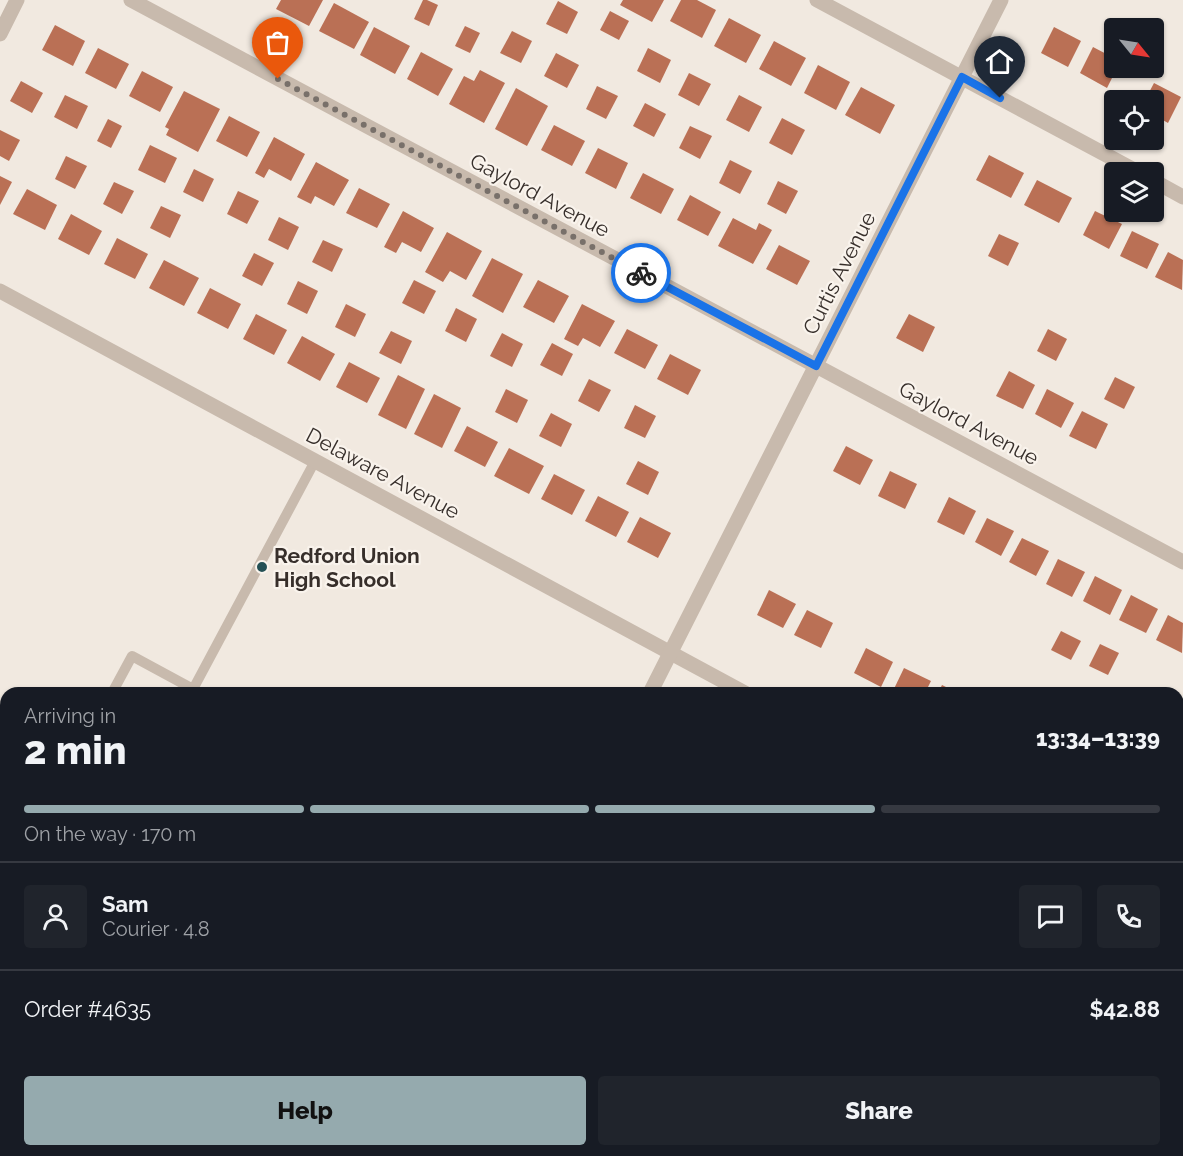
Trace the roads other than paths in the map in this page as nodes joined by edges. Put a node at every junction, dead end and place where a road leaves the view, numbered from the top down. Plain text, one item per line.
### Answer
1 (17, 0) edge
2 (131, 0) edge
3 (817, 0) edge
4 (1001, 0) edge
5 (0, 34) edge
6 (962, 77) junction
7 (1119, 162) edge
8 (1164, 187) edge
9 (1183, 197) edge
10 (0, 291) edge
11 (816, 366) junction
12 (315, 461) junction
13 (1183, 562) edge
14 (670, 652) junction
15 (115, 687) edge
16 (185, 687) edge
17 (194, 687) edge
18 (653, 687) edge
19 (735, 687) edge

1 - 5 street
2 - 11 street, Gaylord Avenue
3 - 6 street
4 - 6 street, Curtis Avenue
6 - 7 street
6 - 11 street, Curtis Avenue
8 - 9 street
10 - 12 street, Delaware Avenue
11 - 13 street, Gaylord Avenue
11 - 14 street, Curtis Avenue
12 - 14 street, Delaware Avenue
12 - 17 lane
14 - 18 street, Curtis Avenue
14 - 19 street, Delaware Avenue
15 - 16 lane

